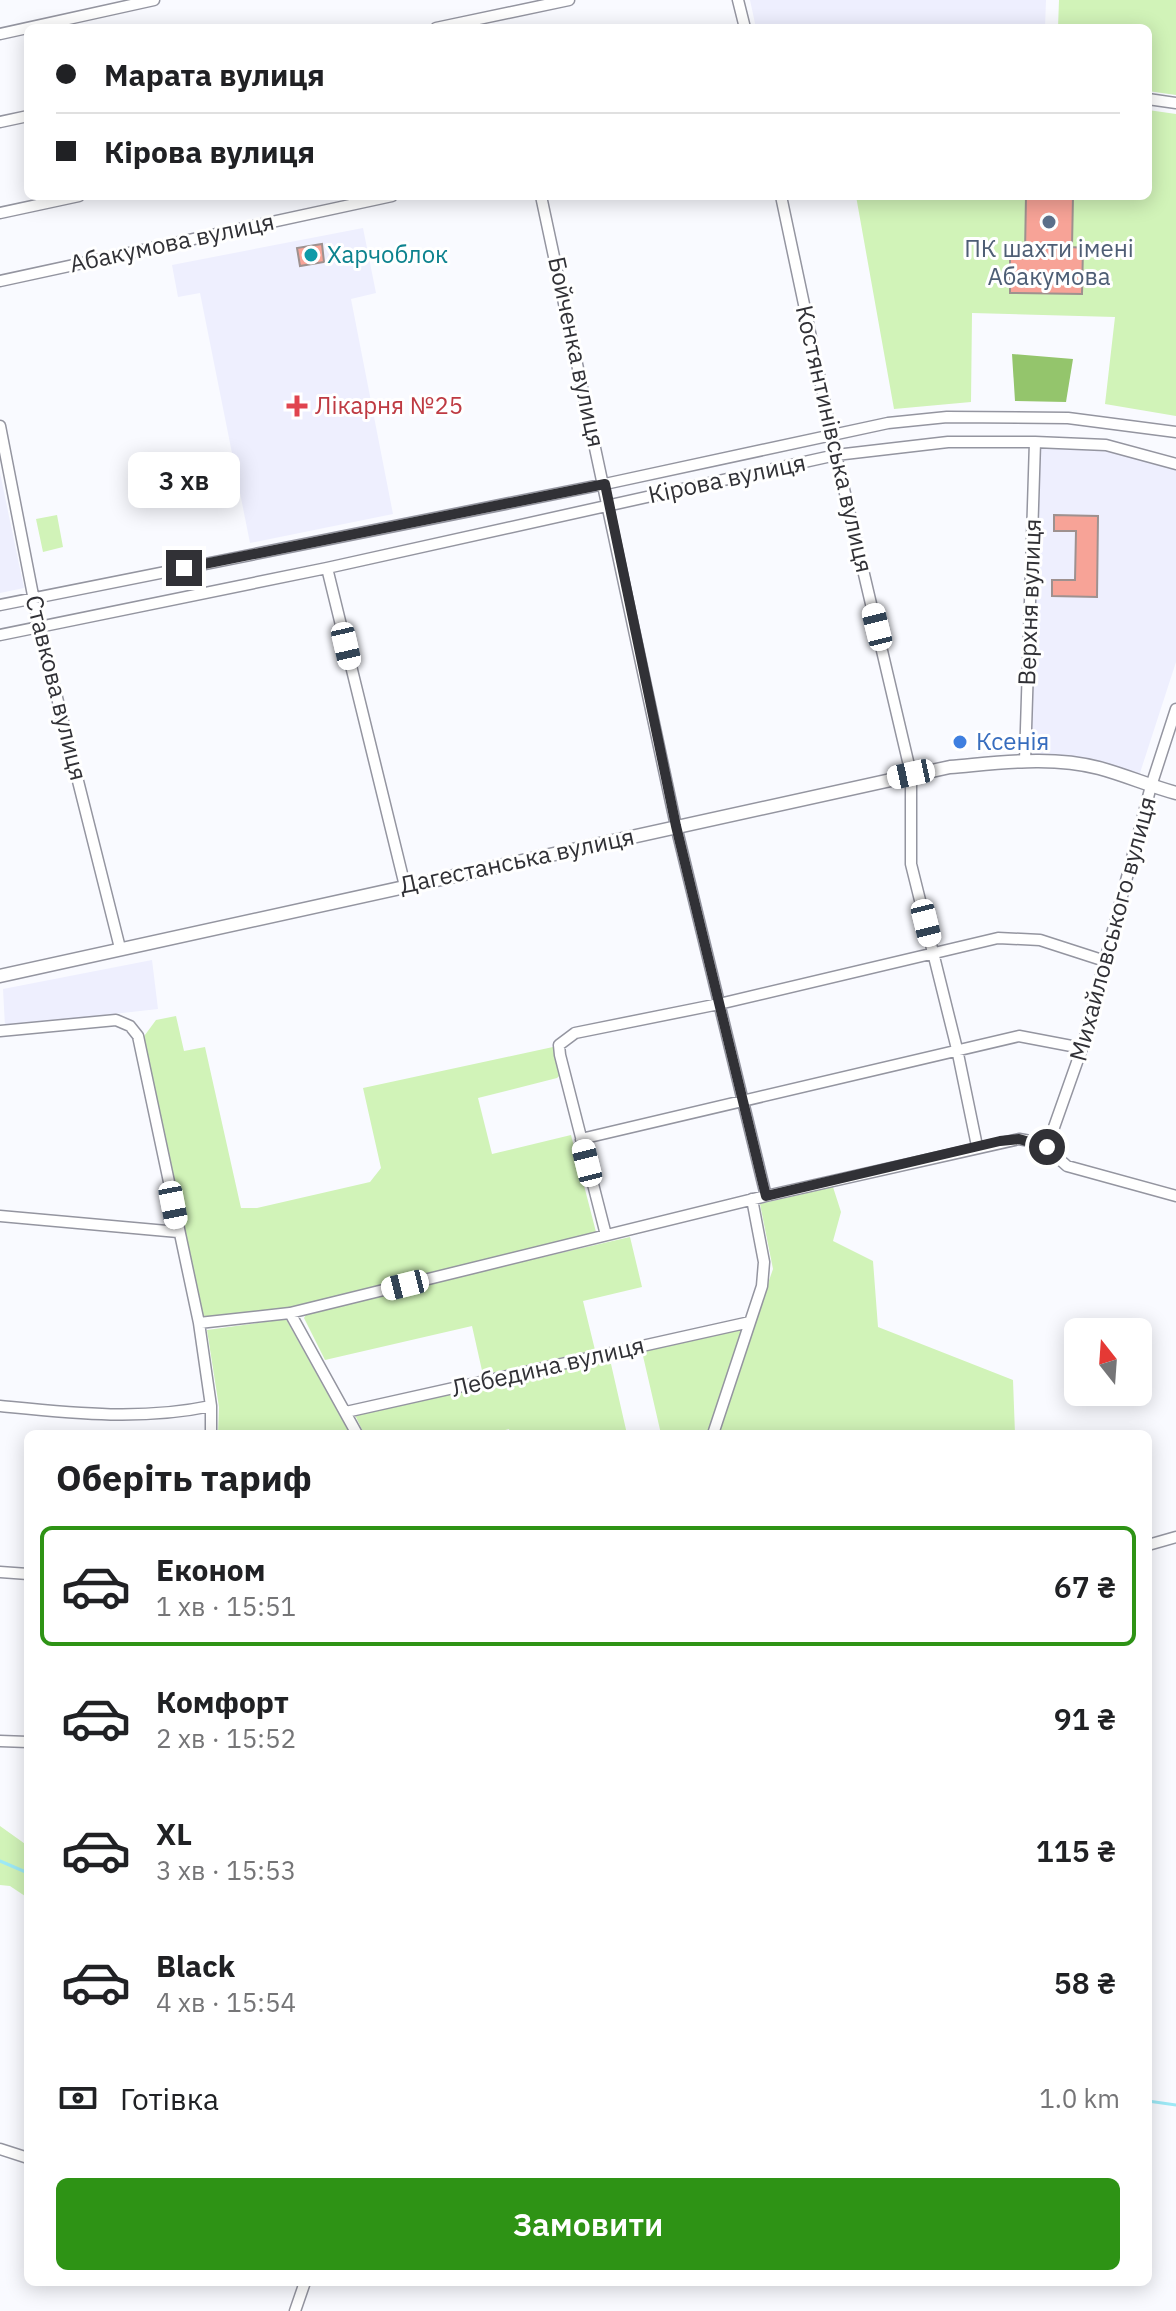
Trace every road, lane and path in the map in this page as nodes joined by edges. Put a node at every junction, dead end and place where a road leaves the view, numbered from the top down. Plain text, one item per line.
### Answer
1 (154, 0) edge
2 (569, 0) edge
3 (738, 0) edge
4 (45, 24) edge
5 (455, 24) edge
6 (744, 24) edge
7 (24, 29) edge
8 (0, 34) edge
9 (1152, 100) edge
10 (1176, 103) edge
11 (24, 117) edge
12 (0, 122) edge
13 (60, 200) edge
14 (374, 200) edge
15 (542, 200) edge
16 (782, 200) edge
17 (0, 213) edge
18 (0, 281) edge
19 (0, 426) edge
20 (1176, 432) edge
21 (831, 434) junction
22 (1035, 442) junction
23 (836, 455) junction
24 (1176, 464) edge
25 (605, 484) junction
26 (610, 505) junction
27 (327, 568) junction
28 (34, 598) junction
29 (0, 605) edge
30 (39, 626) junction
31 (0, 635) edge
32 (1176, 709) edge
33 (1025, 761) junction
34 (911, 774) junction
35 (1151, 786) junction
36 (1176, 793) edge
37 (676, 826) junction
38 (405, 886) junction
39 (120, 948) junction
40 (933, 953) junction
41 (1105, 961) junction
42 (0, 976) edge
43 (719, 1004) junction
44 (0, 1031) edge
45 (1082, 1048) junction
46 (957, 1049) junction
47 (743, 1101) junction
48 (581, 1139) junction
49 (977, 1146) junction
50 (1047, 1147) junction
51 (766, 1196) junction
52 (1176, 1196) edge
53 (752, 1199) junction
54 (0, 1216) edge
55 (178, 1232) junction
56 (606, 1235) junction
57 (290, 1313) junction
58 (750, 1322) junction
59 (199, 1323) junction
60 (0, 1406) edge
61 (211, 1406) junction
62 (346, 1412) junction
63 (211, 1430) edge
64 (355, 1430) edge
65 (714, 1430) edge
66 (1176, 1537) edge
67 (1152, 1544) edge
68 (0, 1572) edge
69 (24, 1574) edge
70 (0, 1741) edge
71 (24, 1742) edge
72 (0, 2149) edge
73 (24, 2157) edge
74 (304, 2286) edge
75 (295, 2311) edge

1 - 4 street
2 - 5 street
3 - 6 street
7 - 8 street
9 - 10 street
11 - 12 street
13 - 17 street
14 - 18 street, Абакумова вулиця
15 - 25 street, Бойченка вулиця
16 - 21 street, Костянтинівська вулиця
19 - 28 street, Ставкова вулиця
20 - 21 street, Кірова вулиця
21 - 23 street, Костянтинівська вулиця
21 - 25 street, Кірова вулиця
22 - 23 street, Кірова вулиця
22 - 24 street, Кірова вулиця
22 - 33 street, Верхня вулиця
23 - 26 street, Кірова вулиця
23 - 34 street, Костянтинівська вулиця
25 - 26 street, Бойченка вулиця
25 - 28 street, Кірова вулиця
26 - 27 street, Кірова вулиця
26 - 37 street, Бойченка вулиця
27 - 30 street, Кірова вулиця
27 - 38 street
28 - 29 street, Кірова вулиця
28 - 30 street, Ставкова вулиця
30 - 31 street, Кірова вулиця
30 - 39 street, Ставкова вулиця
32 - 35 street, Михайловського вулиця
33 - 34 street, Дагестанська вулиця
33 - 35 street, Дагестанська вулиця
34 - 37 street, Дагестанська вулиця
34 - 40 street, Костянтинівська вулиця
35 - 36 street, Дагестанська вулиця
35 - 41 street, Михайловського вулиця
37 - 38 street, Дагестанська вулиця
37 - 43 street, Бойченка вулиця
38 - 39 street, Дагестанська вулиця
39 - 42 street, Дагестанська вулиця
40 - 41 street
40 - 43 street
40 - 46 street, Костянтинівська вулиця
41 - 45 street, Михайловського вулиця
43 - 47 street, Бойченка вулиця
43 - 48 street
44 - 55 street
45 - 46 street
45 - 50 street, Михайловського вулиця
46 - 47 street
46 - 49 street, Костянтинівська вулиця
47 - 48 street
47 - 51 street, Бойченка вулиця
48 - 56 street
49 - 50 street
49 - 51 street
50 - 52 street
51 - 53 street
53 - 56 street
53 - 58 street
54 - 55 street
55 - 59 street
56 - 57 street
57 - 59 street
57 - 62 street
58 - 62 street, Лебедина вулиця
58 - 65 street
59 - 61 street
60 - 61 street
61 - 63 street
62 - 64 street
66 - 67 street
68 - 69 street
70 - 71 street
72 - 73 street
74 - 75 street

